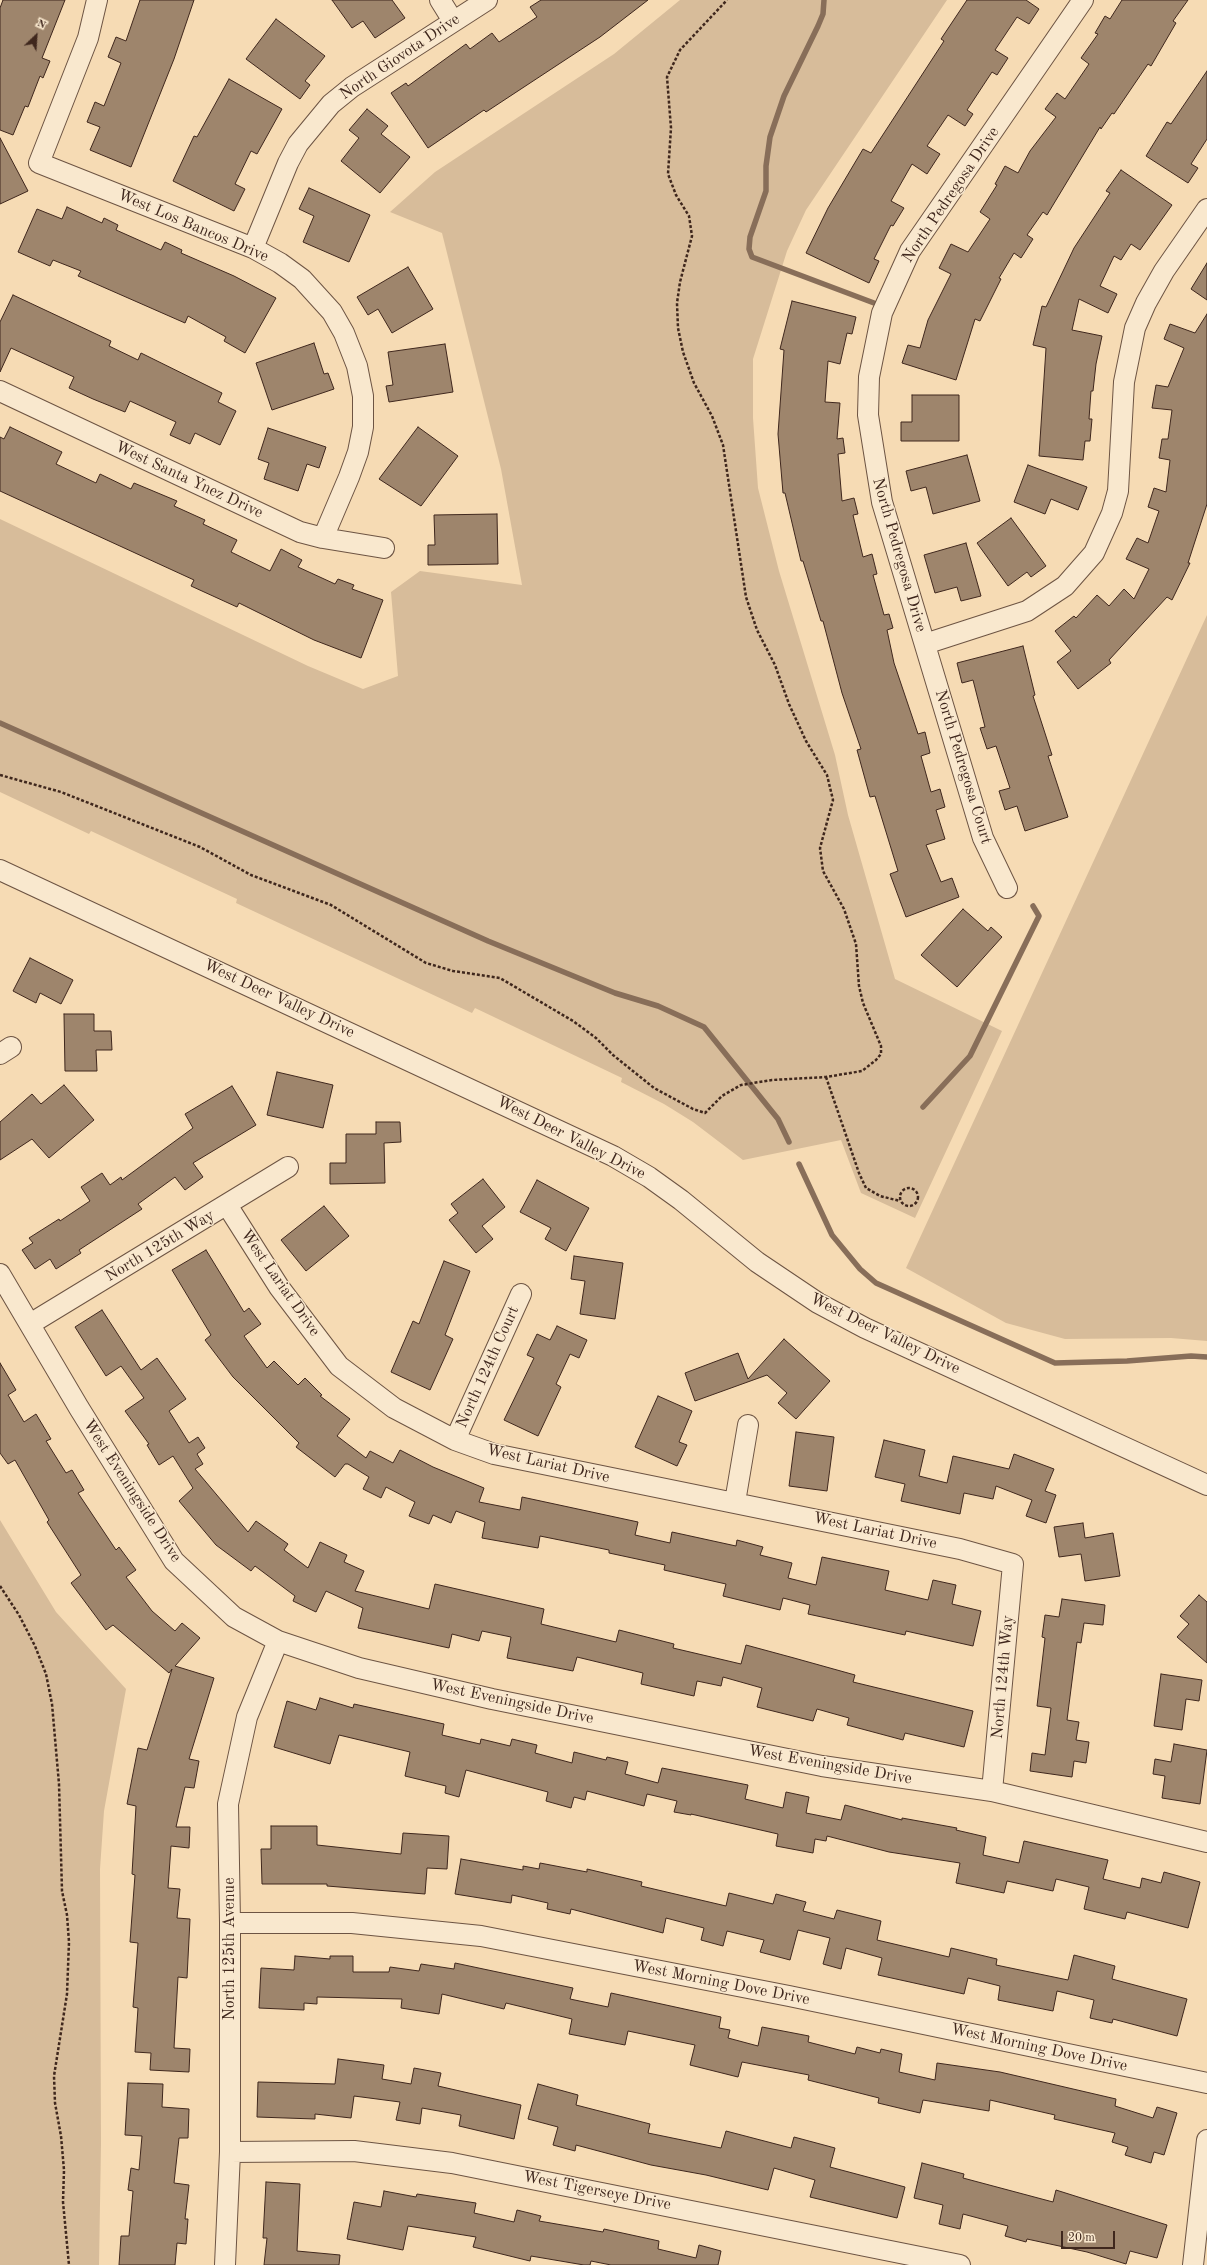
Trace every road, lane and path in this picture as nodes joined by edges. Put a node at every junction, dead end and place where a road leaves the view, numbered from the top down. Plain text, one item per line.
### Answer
1 (97, 0) edge
2 (440, 0) edge
3 (487, 0) edge
4 (727, 0) edge
5 (1083, 0) edge
6 (453, 21) junction
7 (1207, 209) edge
8 (253, 248) junction
9 (0, 391) edge
10 (323, 538) junction
11 (384, 548) dead end
12 (925, 644) junction
13 (0, 776) edge
14 (0, 870) edge
15 (1007, 888) dead end
16 (826, 1077) junction
17 (288, 1167) dead end
18 (900, 1200) junction
19 (227, 1205) junction
20 (0, 1274) edge
21 (522, 1294) dead end
22 (30, 1324) junction
23 (748, 1425) dead end
24 (455, 1440) junction
25 (1207, 1485) edge
26 (735, 1502) junction
27 (1014, 1564) joint
28 (0, 1586) edge
29 (278, 1640) junction
30 (992, 1791) junction
31 (1207, 1842) edge
32 (230, 1923) junction
33 (1207, 2083) edge
34 (1207, 2140) edge
35 (230, 2152) junction
36 (69, 2265) edge
37 (225, 2265) edge
38 (960, 2265) edge
39 (1193, 2265) edge

1 - 8 street, West Los Bancos Drive
2 - 6 street
3 - 6 street, North Giovota Drive
4 - 16 path
5 - 12 street, North Pedregosa Drive
6 - 8 street, North Giovota Drive
7 - 12 street
8 - 10 street, West Los Bancos Drive
9 - 10 street, West Santa Ynez Drive
10 - 11 street, West Santa Ynez Drive
12 - 15 street, North Pedregosa Court
13 - 16 path
14 - 25 street, West Deer Valley Drive
16 - 18 path
17 - 19 street, North 125th Way
18 - 18 path
19 - 22 street, North 125th Way
19 - 24 street, West Lariat Drive
20 - 22 street, West Eveningside Drive
21 - 24 street, North 124th Court
22 - 29 street, West Eveningside Drive
23 - 26 street
24 - 26 street, West Lariat Drive
26 - 27 street, West Lariat Drive
27 - 30 street, North 124th Way
28 - 36 path
29 - 30 street, West Eveningside Drive
29 - 32 street, North 125th Avenue
30 - 31 street, West Eveningside Drive
32 - 33 street, West Morning Dove Drive
32 - 35 street, North 125th Avenue
34 - 39 street
35 - 37 street, North 125th Avenue
35 - 38 street, West Tigerseye Drive

